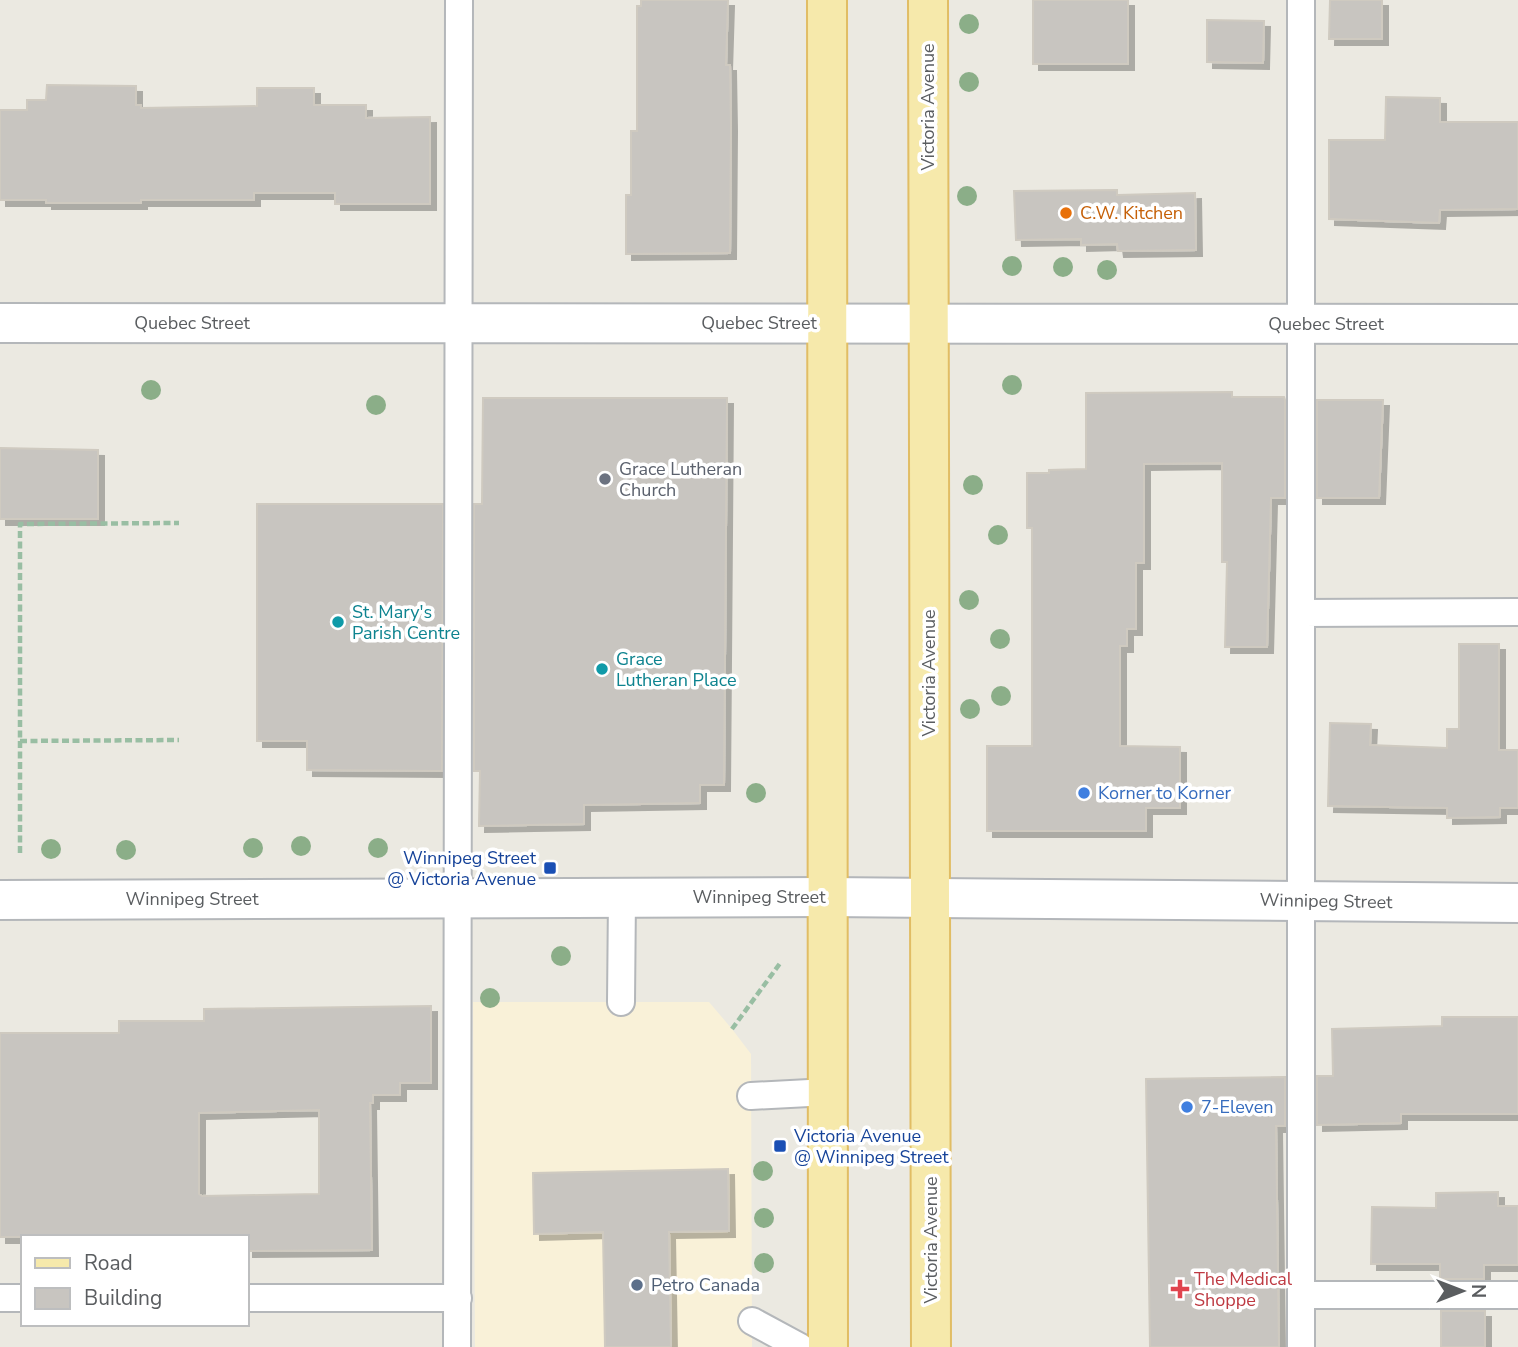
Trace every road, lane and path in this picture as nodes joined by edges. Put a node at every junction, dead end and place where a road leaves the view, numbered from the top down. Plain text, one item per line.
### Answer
1 (459, 0) edge
2 (827, 0) edge
3 (928, 0) edge
4 (1301, 0) edge
5 (0, 323) edge
6 (458, 323) junction
7 (827, 324) junction
8 (928, 324) junction
9 (1301, 324) junction
10 (1518, 324) edge
11 (179, 523) dead end
12 (1518, 612) edge
13 (1301, 613) junction
14 (179, 740) dead end
15 (20, 741) junction
16 (622, 897) junction
17 (828, 897) junction
18 (457, 898) junction
19 (930, 898) junction
20 (10, 900) edge
21 (1301, 901) junction
22 (1518, 903) edge
23 (621, 1002) dead end
24 (828, 1092) junction
25 (751, 1096) dead end
26 (1301, 1295) junction
27 (1518, 1295) edge
28 (0, 1298) edge
29 (21, 1298) edge
30 (248, 1298) edge
31 (457, 1298) junction
32 (752, 1321) dead end
33 (457, 1347) edge
34 (800, 1347) edge
35 (828, 1347) edge
36 (931, 1347) edge
37 (1301, 1347) edge

1 - 6 lane
2 - 7 main road
3 - 8 main road, Victoria Avenue
4 - 9 lane
5 - 6 street, Quebec Street
6 - 7 street, Quebec Street
6 - 18 lane
7 - 8 street, Quebec Street
7 - 17 main road
8 - 9 street, Quebec Street
8 - 19 main road, Victoria Avenue
9 - 10 street, Quebec Street
9 - 13 lane
11 - 15 path
12 - 13 lane
13 - 21 lane
14 - 15 path
15 - 20 path
16 - 17 street, Winnipeg Street
16 - 18 street, Winnipeg Street
16 - 23 lane
17 - 19 street, Winnipeg Street
17 - 24 main road
18 - 20 street, Winnipeg Street
18 - 31 lane
19 - 21 street, Winnipeg Street
19 - 36 main road, Victoria Avenue
21 - 22 street, Winnipeg Street
21 - 26 lane
24 - 25 lane
24 - 35 main road
26 - 27 lane
26 - 37 lane
28 - 29 lane
30 - 31 lane
31 - 33 lane
32 - 34 lane

